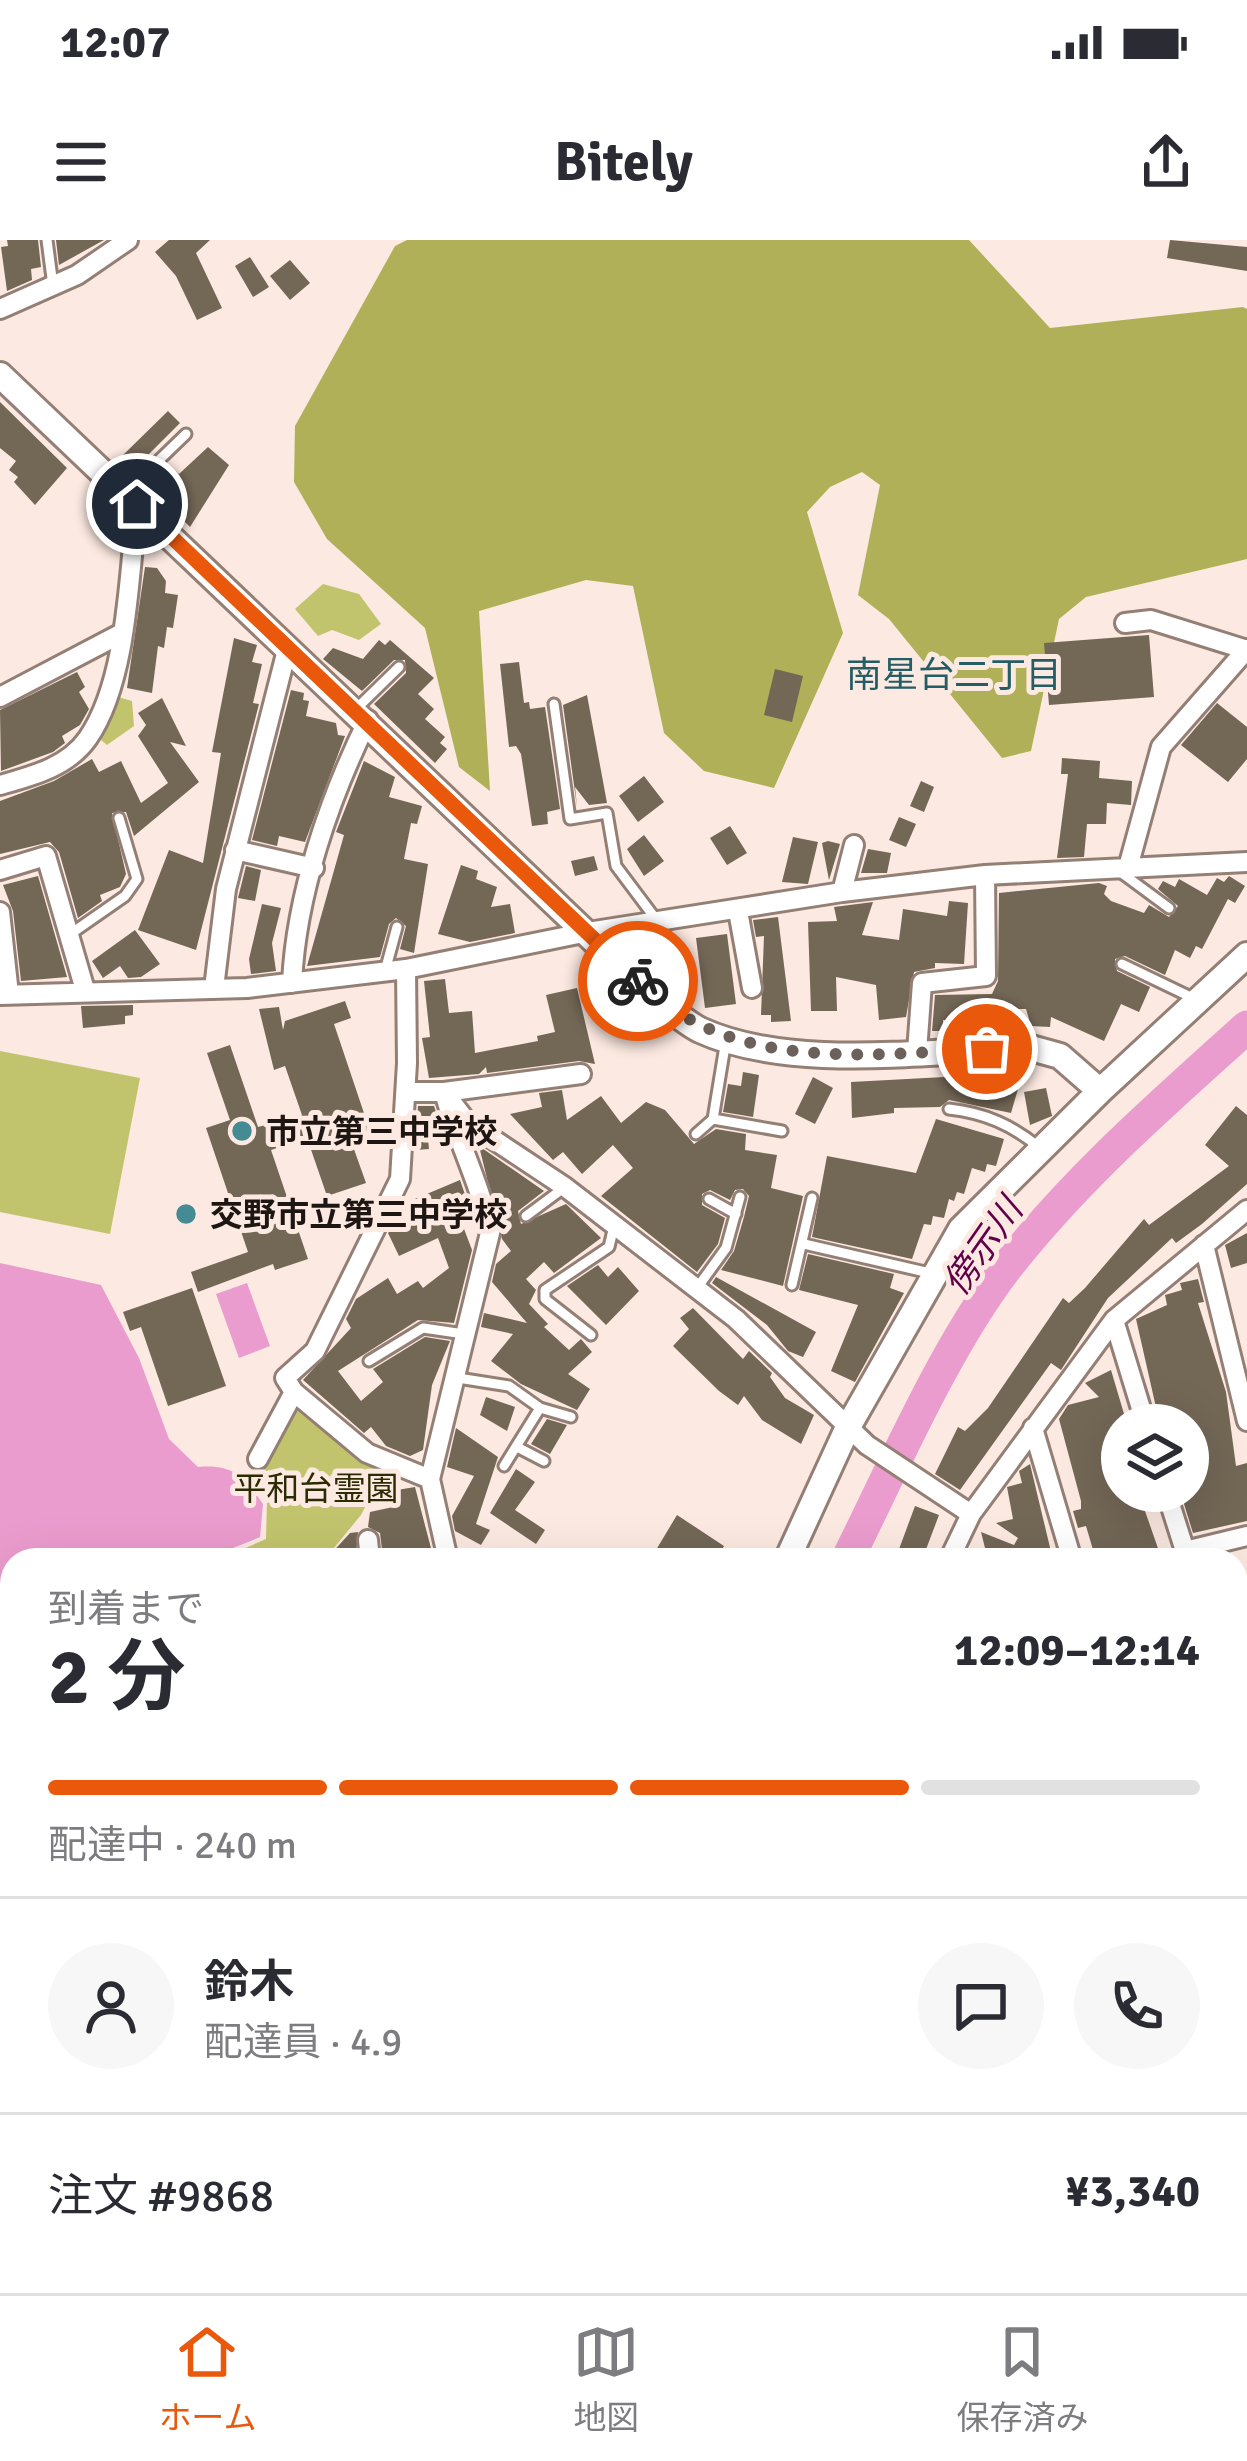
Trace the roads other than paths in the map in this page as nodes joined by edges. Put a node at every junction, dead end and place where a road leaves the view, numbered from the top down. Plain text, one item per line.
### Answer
1 (46, 240) edge
2 (128, 240) edge
3 (53, 286) junction
4 (0, 309) edge
5 (0, 376) edge
6 (186, 434) dead end
7 (131, 498) junction
8 (1125, 623) dead end
9 (122, 633) junction
10 (288, 646) junction
11 (1247, 649) edge
12 (399, 668) dead end
13 (0, 697) edge
14 (554, 704) dead end
15 (362, 715) junction
16 (0, 785) edge
17 (119, 818) dead end
18 (854, 845) dead end
19 (235, 850) junction
20 (1247, 862) edge
21 (314, 868) junction
22 (0, 870) edge
23 (1123, 871) junction
24 (986, 875) junction
25 (842, 892) junction
26 (1169, 908) dead end
27 (738, 910) junction
28 (0, 912) edge
29 (658, 922) junction
30 (397, 927) dead end
31 (588, 932) junction
32 (69, 935) junction
33 (1247, 955) edge
34 (1122, 964) dead end
35 (406, 969) junction
36 (385, 971) junction
37 (292, 982) junction
38 (214, 988) junction
39 (752, 988) dead end
40 (85, 990) junction
41 (4, 994) edge
42 (1197, 1000) junction
43 (727, 1038) junction
44 (917, 1052) junction
45 (581, 1074) dead end
46 (1100, 1091) junction
47 (406, 1092) junction
48 (444, 1093) junction
49 (949, 1109) dead end
50 (713, 1119) junction
51 (782, 1130) dead end
52 (696, 1134) dead end
53 (1040, 1148) junction
54 (565, 1187) junction
55 (740, 1197) dead end
56 (812, 1198) dead end
57 (709, 1199) dead end
58 (1247, 1210) edge
59 (736, 1214) junction
60 (526, 1216) dead end
61 (614, 1226) junction
62 (804, 1244) junction
63 (1204, 1245) junction
64 (934, 1274) junction
65 (792, 1285) dead end
66 (697, 1289) junction
67 (1114, 1320) junction
68 (464, 1334) junction
69 (591, 1335) dead end
70 (369, 1361) dead end
71 (458, 1378) junction
72 (294, 1392) junction
73 (1140, 1404) edge
74 (541, 1408) junction
75 (571, 1417) dead end
76 (1247, 1421) edge
77 (848, 1427) junction
78 (1033, 1428) junction
79 (517, 1447) junction
80 (258, 1459) dead end
81 (544, 1461) dead end
82 (504, 1466) dead end
83 (430, 1479) junction
84 (1172, 1512) edge
85 (967, 1523) junction
86 (1247, 1536) edge
87 (439, 1548) edge
88 (793, 1548) edge
89 (955, 1548) edge
90 (970, 1548) edge
91 (1068, 1548) edge
92 (1184, 1548) edge
93 (1210, 1548) edge

1 - 3 lane
2 - 3 street
3 - 4 street
5 - 7 street
6 - 7 lane
7 - 9 street
7 - 10 street
8 - 11 street
9 - 13 street
9 - 16 street
10 - 15 street
10 - 19 street
11 - 23 street
12 - 15 lane
14 - 29 lane
15 - 21 street
15 - 31 street
17 - 32 lane
18 - 25 street
19 - 21 street
19 - 38 street
20 - 23 street
21 - 37 street
22 - 32 street
23 - 24 street
23 - 26 lane
24 - 25 street
24 - 44 street
25 - 27 street
27 - 29 street
27 - 39 street
28 - 41 street
29 - 31 street
30 - 36 lane
31 - 35 street
31 - 43 street
32 - 40 street
33 - 42 street
34 - 42 lane
35 - 36 street
35 - 47 street
36 - 37 street
37 - 38 street
38 - 40 street
40 - 41 street
42 - 46 street
43 - 44 street
43 - 50 lane
44 - 46 street
45 - 48 street
46 - 53 street
47 - 48 street
47 - 72 street
48 - 54 street
48 - 68 street
49 - 53 lane
50 - 51 lane
50 - 52 lane
53 - 64 street
54 - 60 lane
54 - 61 street
55 - 59 lane
56 - 62 lane
57 - 59 lane
58 - 63 street
59 - 66 lane
61 - 66 street
61 - 69 lane
62 - 64 lane
62 - 65 lane
63 - 67 street
63 - 76 street
64 - 77 street
66 - 77 street
67 - 73 street
67 - 78 street
68 - 70 lane
68 - 71 street
71 - 74 lane
71 - 83 street
72 - 80 street
72 - 83 street
74 - 75 lane
74 - 79 lane
77 - 85 street
77 - 88 street
78 - 85 street
78 - 91 street
79 - 81 lane
79 - 82 lane
83 - 87 street
84 - 92 street
85 - 89 street
85 - 90 street
86 - 93 street

